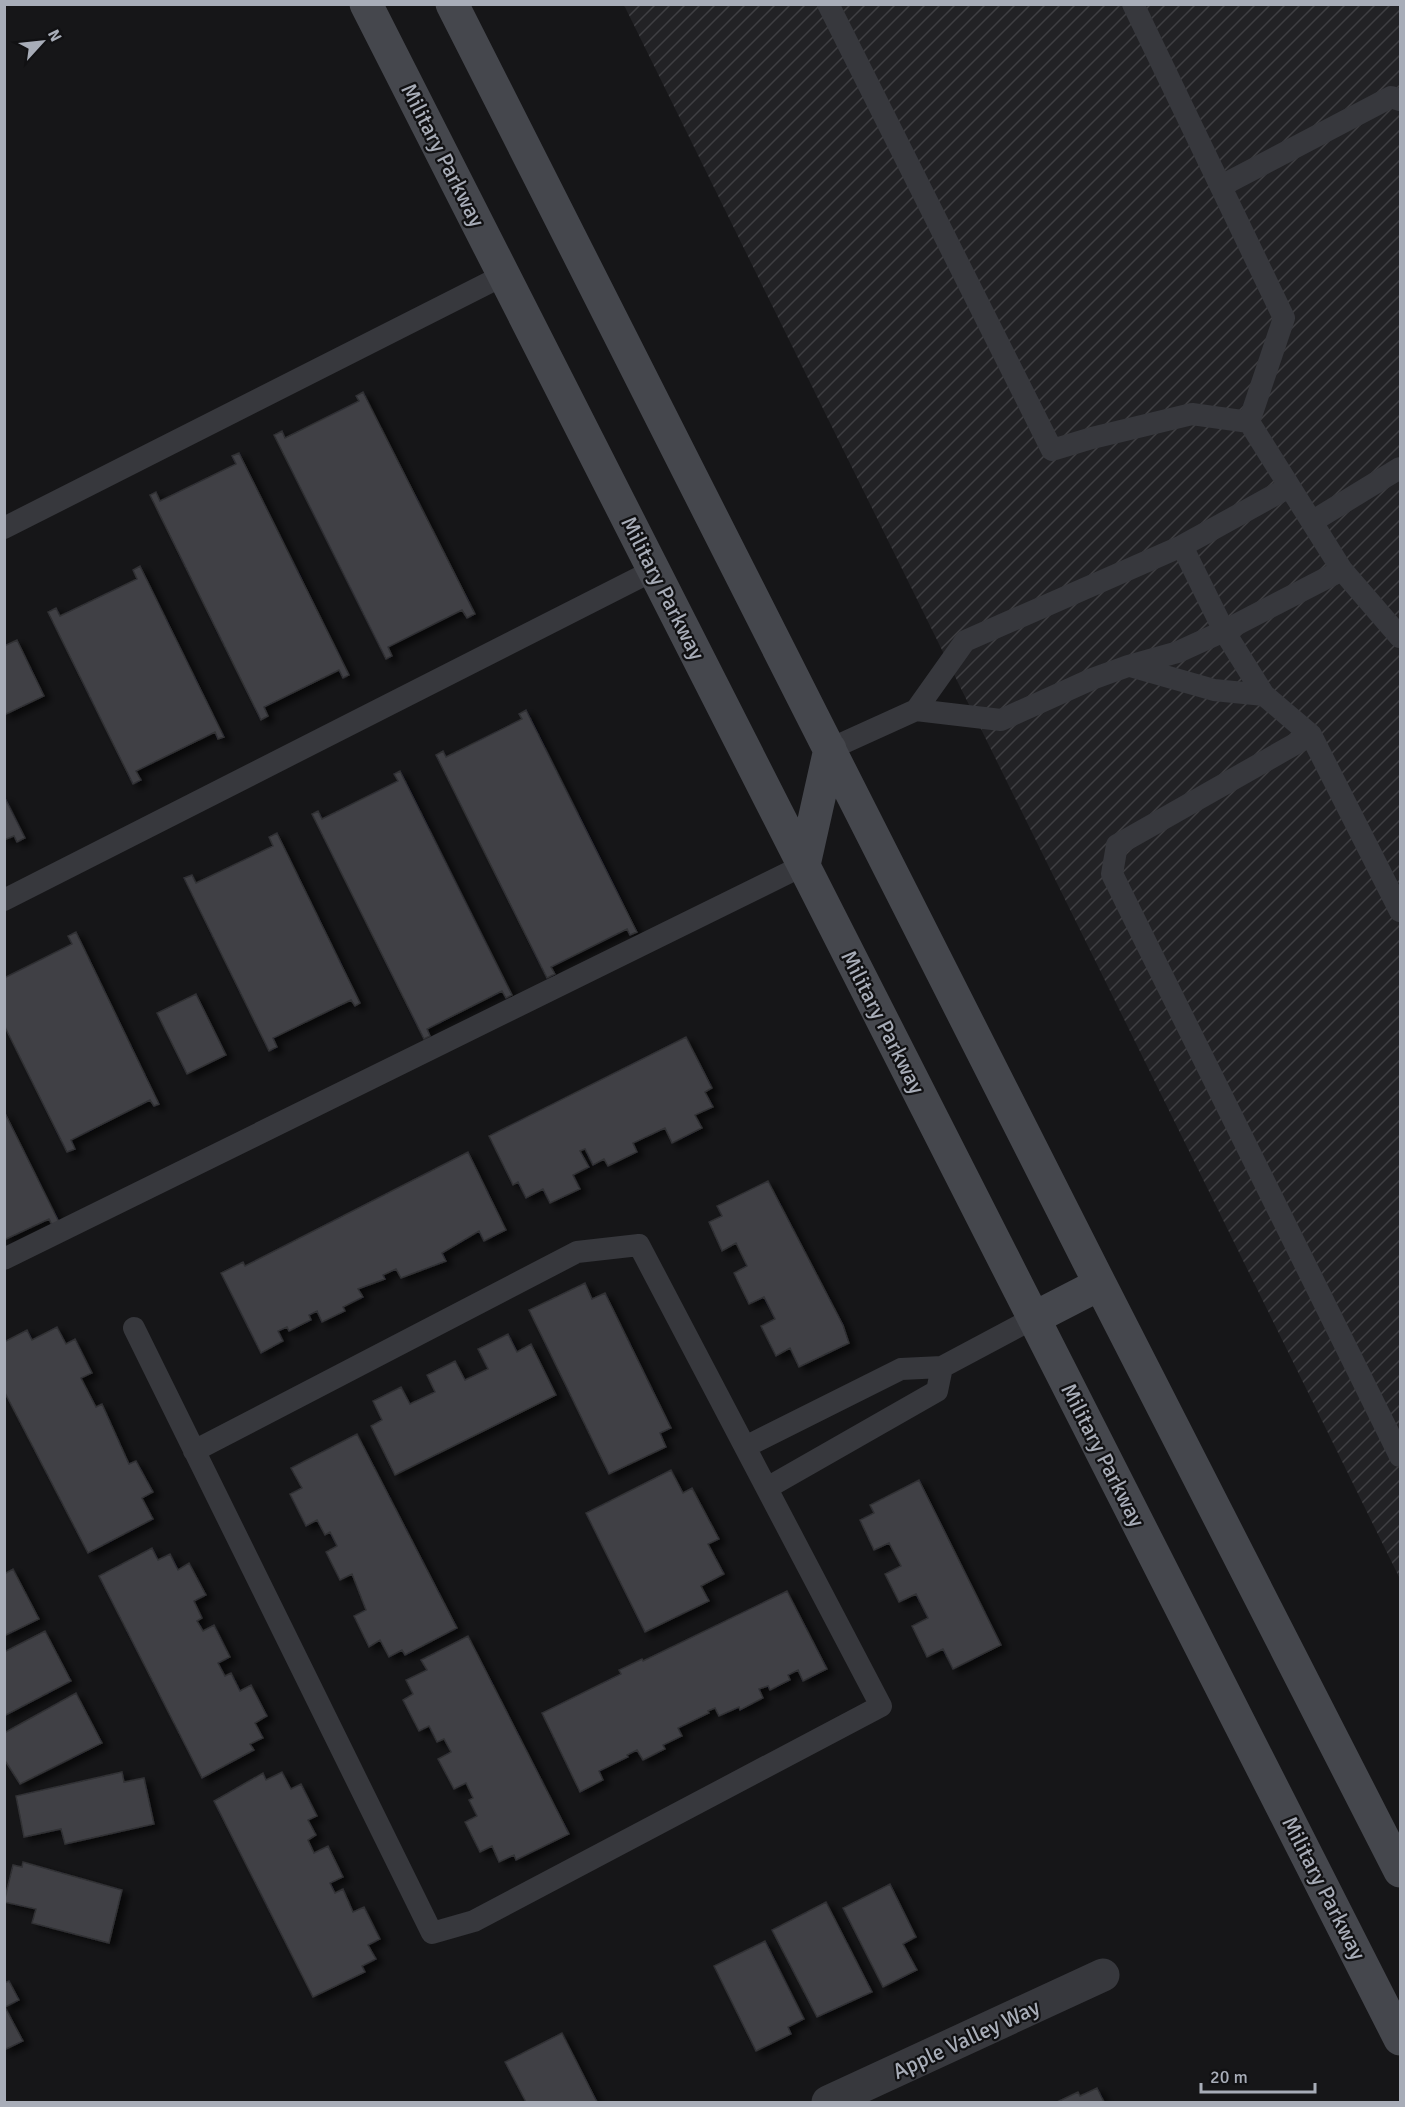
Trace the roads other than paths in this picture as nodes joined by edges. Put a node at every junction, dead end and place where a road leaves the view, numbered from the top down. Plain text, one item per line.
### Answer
1 (452, 4) edge
2 (828, 4) edge
3 (1133, 4) edge
4 (372, 7) edge
5 (1397, 97) edge
6 (1221, 186) junction
7 (504, 275) junction
8 (1249, 422) junction
9 (1401, 468) edge
10 (1289, 487) junction
11 (1313, 521) junction
12 (4, 528) edge
13 (1182, 546) junction
14 (654, 570) junction
15 (1342, 570) junction
16 (1224, 631) junction
17 (1401, 637) edge
18 (1128, 666) junction
19 (1264, 696) junction
20 (916, 710) junction
21 (1311, 735) junction
22 (830, 749) junction
23 (804, 866) junction
24 (4, 900) edge
25 (1401, 911) edge
26 (4, 1259) edge
27 (1100, 1284) junction
28 (1034, 1318) junction
29 (134, 1328) dead end
30 (942, 1367) junction
31 (745, 1447) junction
32 (194, 1451) junction
33 (1401, 1456) edge
34 (767, 1488) junction
35 (1401, 1871) edge
36 (1103, 1975) dead end
37 (1401, 2038) edge
38 (828, 2103) edge

1 - 22 main road
2 - 8 lane
3 - 6 lane
4 - 7 main road, Military Parkway
5 - 6 lane
6 - 8 lane
7 - 12 lane
7 - 14 main road, Military Parkway
8 - 10 lane
9 - 11 lane
10 - 11 lane
10 - 13 lane
11 - 15 lane
13 - 16 lane
13 - 20 lane
14 - 23 main road, Military Parkway
14 - 24 lane
15 - 16 lane
15 - 17 lane
16 - 18 lane
16 - 19 lane
18 - 19 lane
18 - 20 lane
19 - 21 lane
20 - 22 lane
21 - 25 lane
21 - 33 lane
22 - 23 main road
22 - 27 main road
23 - 26 lane
23 - 28 main road, Military Parkway
27 - 28 main road
27 - 35 main road
28 - 30 lane
28 - 37 main road, Military Parkway
29 - 32 lane
30 - 31 lane
30 - 34 lane
31 - 32 lane
31 - 34 lane
32 - 34 lane
36 - 38 street, Apple Valley Way

